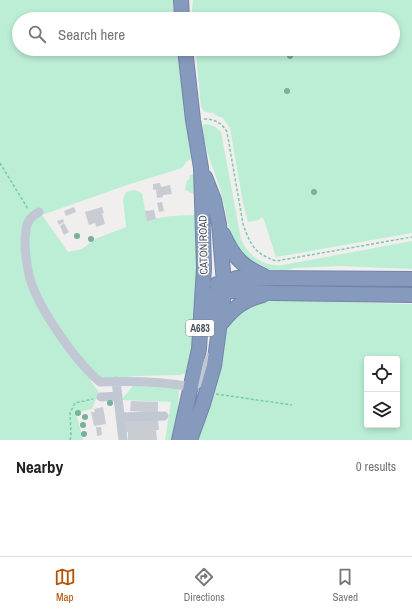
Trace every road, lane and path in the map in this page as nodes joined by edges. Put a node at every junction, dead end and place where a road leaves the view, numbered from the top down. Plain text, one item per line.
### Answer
1 (181, 0) edge
2 (182, 12) edge
3 (186, 56) edge
4 (193, 120) junction
5 (0, 163) edge
6 (201, 168) junction
7 (36, 214) joint
8 (219, 224) junction
9 (412, 237) edge
10 (204, 268) junction
11 (267, 277) junction
12 (412, 279) edge
13 (222, 286) junction
14 (274, 293) junction
15 (412, 294) edge
16 (220, 325) junction
17 (218, 344) junction
18 (199, 349) junction
19 (116, 382) junction
20 (190, 387) junction
21 (206, 393) junction
22 (118, 396) junction
23 (101, 397) joint
24 (292, 405) dead end
25 (164, 416) dead end
26 (120, 417) junction
27 (198, 419) junction
28 (70, 440) edge
29 (123, 440) edge
30 (179, 440) edge
31 (190, 440) edge

1 - 2 highway
3 - 4 highway, A683
4 - 6 highway, A683
4 - 9 path
5 - 7 path
6 - 8 highway, CATON ROAD / A683
6 - 10 highway, CATON ROAD / A683
7 - 19 lane
8 - 11 highway
8 - 13 highway, CATON ROAD / A683
10 - 13 highway
10 - 18 highway, CATON ROAD / A683
11 - 12 highway
11 - 13 highway
13 - 14 highway
13 - 16 highway, CATON ROAD / A683
13 - 18 highway
14 - 15 highway
14 - 16 highway
16 - 17 highway, CATON ROAD / A683
17 - 20 lane
17 - 21 highway, CATON ROAD / A683
18 - 20 highway, CATON ROAD / A683
19 - 20 lane
19 - 22 lane
20 - 27 lane
20 - 30 highway, CATON ROAD / A683
21 - 24 path
21 - 27 highway, CATON ROAD / A683
22 - 23 lane
22 - 26 lane
23 - 28 path
25 - 26 lane
26 - 29 lane
27 - 31 highway, CATON ROAD / A683

